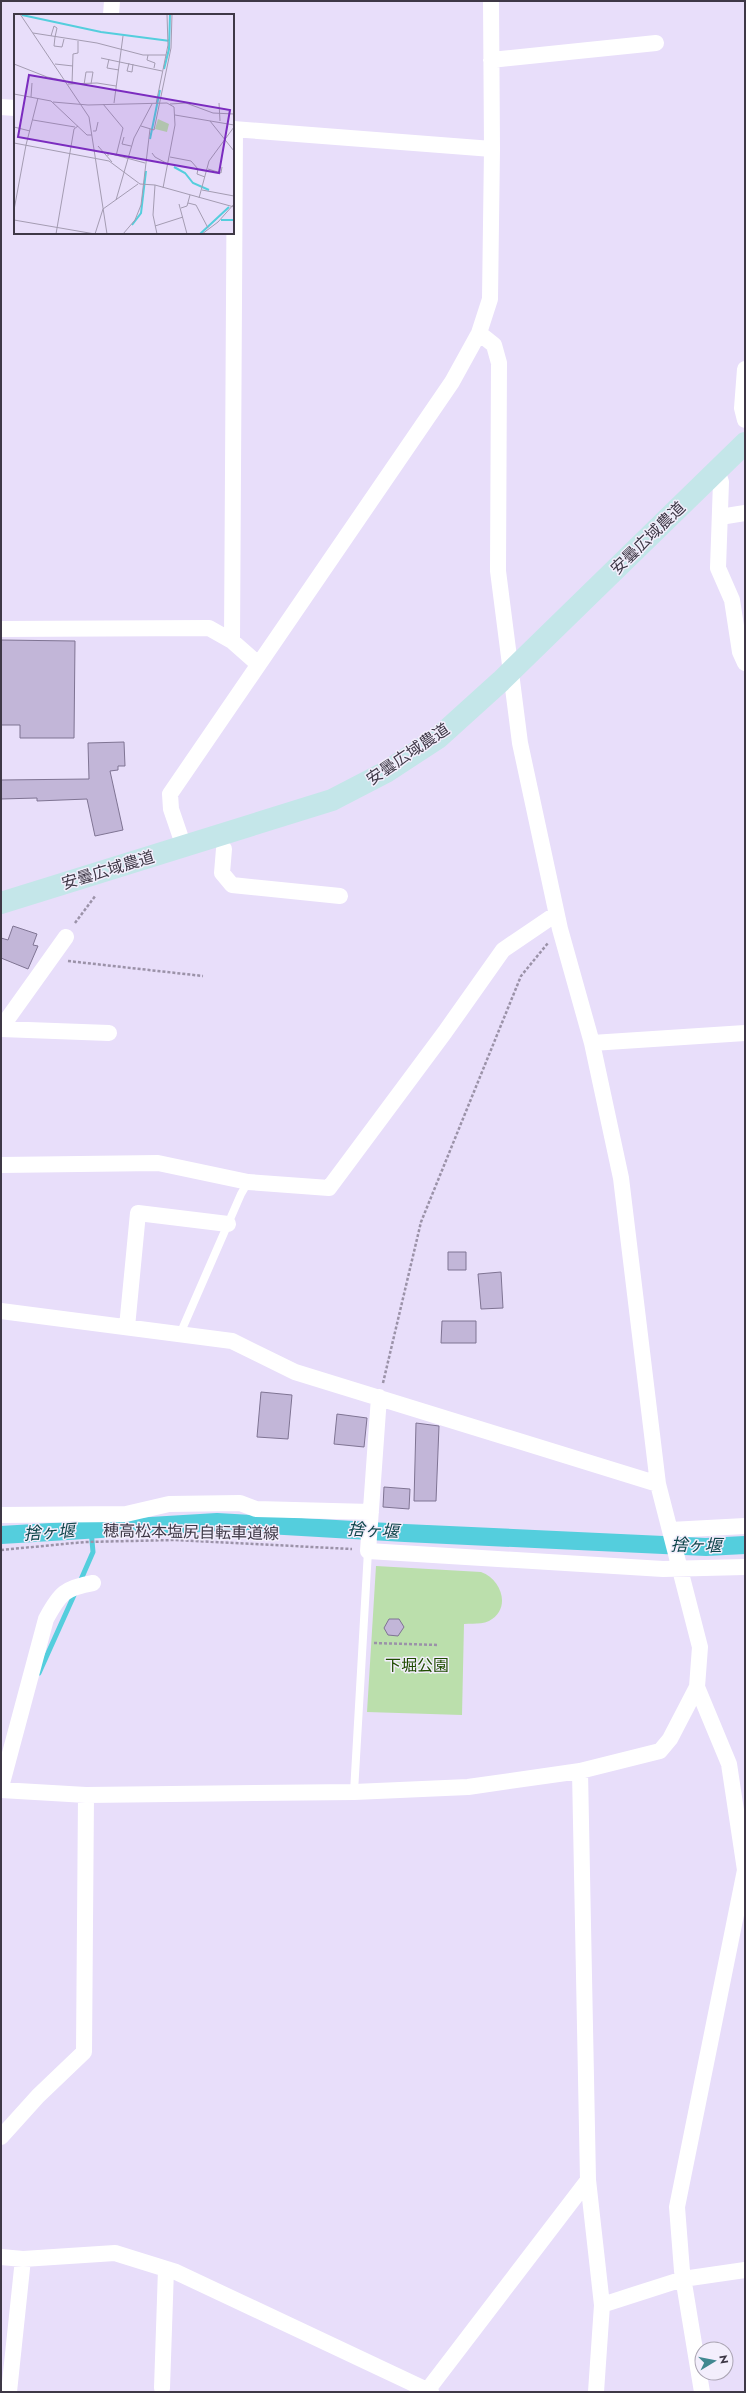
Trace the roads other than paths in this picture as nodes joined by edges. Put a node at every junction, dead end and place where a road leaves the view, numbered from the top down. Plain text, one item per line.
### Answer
1 (112, 1) edge
2 (491, 1) edge
3 (111, 14) edge
4 (656, 43) dead end
5 (492, 60) junction
6 (1, 106) edge
7 (14, 108) edge
8 (234, 129) edge
9 (492, 149) junction
10 (234, 234) edge
11 (479, 333) junction
12 (745, 369) edge
13 (745, 420) edge
14 (745, 444) edge
15 (717, 470) junction
16 (745, 513) edge
17 (720, 517) junction
18 (1, 629) edge
19 (232, 641) junction
20 (743, 656) edge
21 (258, 664) junction
22 (510, 673) junction
23 (184, 847) junction
24 (224, 849) dead end
25 (340, 896) dead end
26 (1, 903) edge
27 (558, 922) junction
28 (66, 937) road end
29 (1, 1028) edge
30 (109, 1033) dead end
31 (745, 1033) edge
32 (592, 1043) junction
33 (1, 1165) edge
34 (248, 1182) junction
35 (228, 1224) junction
36 (1, 1311) edge
37 (126, 1327) junction
38 (180, 1334) junction
39 (379, 1397) junction
40 (658, 1484) junction
41 (371, 1512) junction
42 (1, 1515) edge
43 (745, 1526) edge
44 (671, 1533) junction
45 (364, 1548) junction
46 (678, 1565) junction
47 (745, 1567) edge
48 (93, 1583) dead end
49 (697, 1687) junction
50 (580, 1771) junction
51 (1, 1787) edge
52 (1, 1790) edge
53 (354, 1792) junction
54 (86, 1795) junction
55 (1, 2137) edge
56 (588, 2180) junction
57 (1, 2257) edge
58 (23, 2259) junction
59 (166, 2269) junction
60 (745, 2270) edge
61 (683, 2280) junction
62 (602, 2305) junction
63 (162, 2388) dead end
64 (428, 2391) edge
65 (9, 2392) edge
66 (596, 2392) edge
67 (702, 2392) edge

1 - 3 street
2 - 5 street
4 - 5 street
5 - 9 street
6 - 7 street
8 - 9 street
9 - 11 street
10 - 19 street
11 - 21 street
11 - 22 street
12 - 13 street
14 - 15 street, 安曇広域農道
15 - 17 street
15 - 22 street, 安曇広域農道
16 - 17 street
17 - 20 street
18 - 19 street
19 - 21 street
21 - 23 street
22 - 23 street, 安曇広域農道
22 - 27 street
23 - 26 street, 安曇広域農道
24 - 25 street
27 - 32 street
27 - 34 street
28 - 29 street
29 - 30 street
31 - 32 street
32 - 40 street
33 - 34 street
34 - 35 lane
35 - 37 street
35 - 38 lane
36 - 37 street
37 - 38 street
38 - 39 street
39 - 40 street
39 - 41 street
40 - 44 street
41 - 42 street
41 - 45 street
43 - 44 street
44 - 46 street
45 - 46 street
45 - 53 lane
46 - 47 street
46 - 49 street
48 - 51 street
49 - 50 street
49 - 61 street
50 - 53 street
50 - 56 street
52 - 54 street
53 - 54 street
54 - 55 street
56 - 62 street
56 - 64 street
57 - 58 street
58 - 59 street
58 - 65 street
59 - 63 street
59 - 64 street
60 - 61 street
61 - 62 street
61 - 67 street
62 - 66 street

